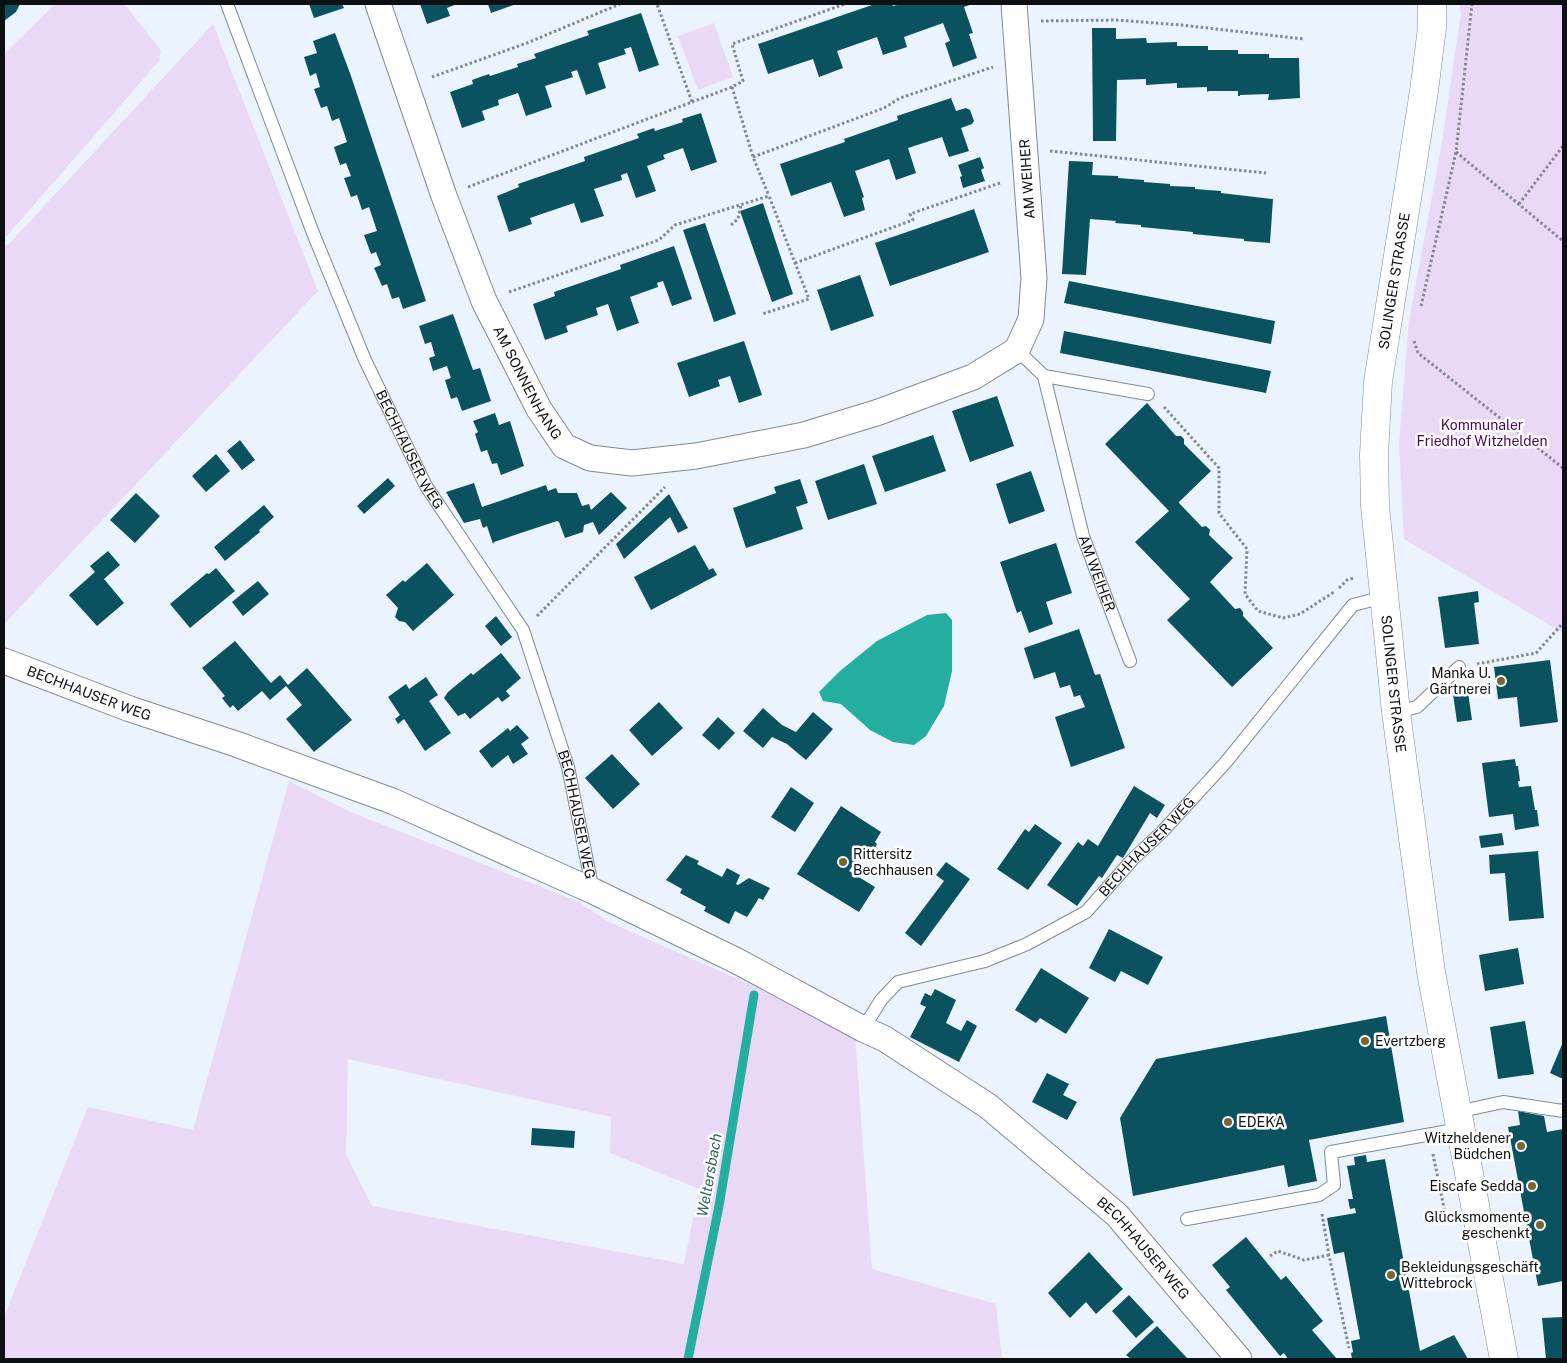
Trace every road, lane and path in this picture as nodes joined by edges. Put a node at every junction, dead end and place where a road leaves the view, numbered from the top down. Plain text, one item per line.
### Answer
1 (227, 4) edge
2 (378, 4) edge
3 (620, 4) edge
4 (657, 4) edge
5 (845, 4) edge
6 (1432, 4) edge
7 (1472, 4) edge
8 (1015, 13) edge
9 (1304, 39) dead end
10 (1018, 59) junction
11 (406, 87) junction
12 (732, 87) junction
13 (692, 102) junction
14 (1563, 146) edge
15 (1026, 148) junction
16 (1456, 152) junction
17 (753, 157) junction
18 (1266, 173) dead end
19 (1027, 174) junction
20 (444, 196) junction
21 (769, 196) junction
22 (741, 204) junction
23 (1519, 204) junction
24 (731, 226) dead end
25 (1563, 241) edge
26 (795, 263) junction
27 (484, 301) junction
28 (1420, 310) dead end
29 (762, 314) dead end
30 (1413, 338) dead end
31 (1016, 350) junction
32 (1044, 376) junction
33 (1148, 394) joint
34 (696, 456) junction
35 (1563, 468) edge
36 (1347, 580) dead end
37 (1384, 598) junction
38 (1563, 623) edge
39 (523, 630) junction
40 (1130, 660) dead end
41 (4, 661) edge
42 (1459, 667) joint
43 (1396, 712) junction
44 (593, 890) junction
45 (863, 1029) junction
46 (1563, 1111) edge
47 (1458, 1121) junction
48 (1429, 1135) junction
49 (1319, 1195) junction
50 (1187, 1219) dead end
51 (1451, 1222) dead end
52 (1329, 1255) junction
53 (1270, 1256) dead end
54 (1349, 1348) dead end
55 (1239, 1359) edge
56 (1504, 1359) edge

1 - 39 lane, BECHHAUSER WEG
2 - 11 street, AM SONNENHANG
3 - 11 path
4 - 13 path
5 - 12 path
6 - 37 main road, SOLINGER STRASSE
7 - 16 path
8 - 9 path
8 - 10 street, AM WEIHER
10 - 15 street, AM WEIHER
10 - 17 path
11 - 20 street, AM SONNENHANG
12 - 13 path
12 - 17 path
13 - 20 path
14 - 23 path
15 - 18 path
15 - 19 street, AM WEIHER
16 - 23 path
16 - 28 path
17 - 21 path
19 - 26 path
19 - 31 street, AM WEIHER
20 - 27 street, AM SONNENHANG
21 - 22 path
21 - 26 path
22 - 24 path
22 - 27 path
23 - 25 path
26 - 29 path
27 - 34 street, AM SONNENHANG
30 - 35 path
31 - 32 lane
31 - 34 street, AM SONNENHANG
32 - 33 lane
32 - 40 lane, AM WEIHER
33 - 36 path
34 - 39 path
37 - 43 main road, SOLINGER STRASSE
37 - 45 lane, BECHHAUSER WEG
38 - 42 path
39 - 44 lane, BECHHAUSER WEG
41 - 44 street, BECHHAUSER WEG
42 - 43 lane
43 - 47 main road, SOLINGER STRASSE
44 - 45 street, BECHHAUSER WEG
45 - 55 street, BECHHAUSER WEG
46 - 47 lane
47 - 48 lane
47 - 56 main road, SOLINGER STRASSE
48 - 49 lane
48 - 51 path
49 - 50 lane
49 - 52 path
52 - 53 path
52 - 54 path

